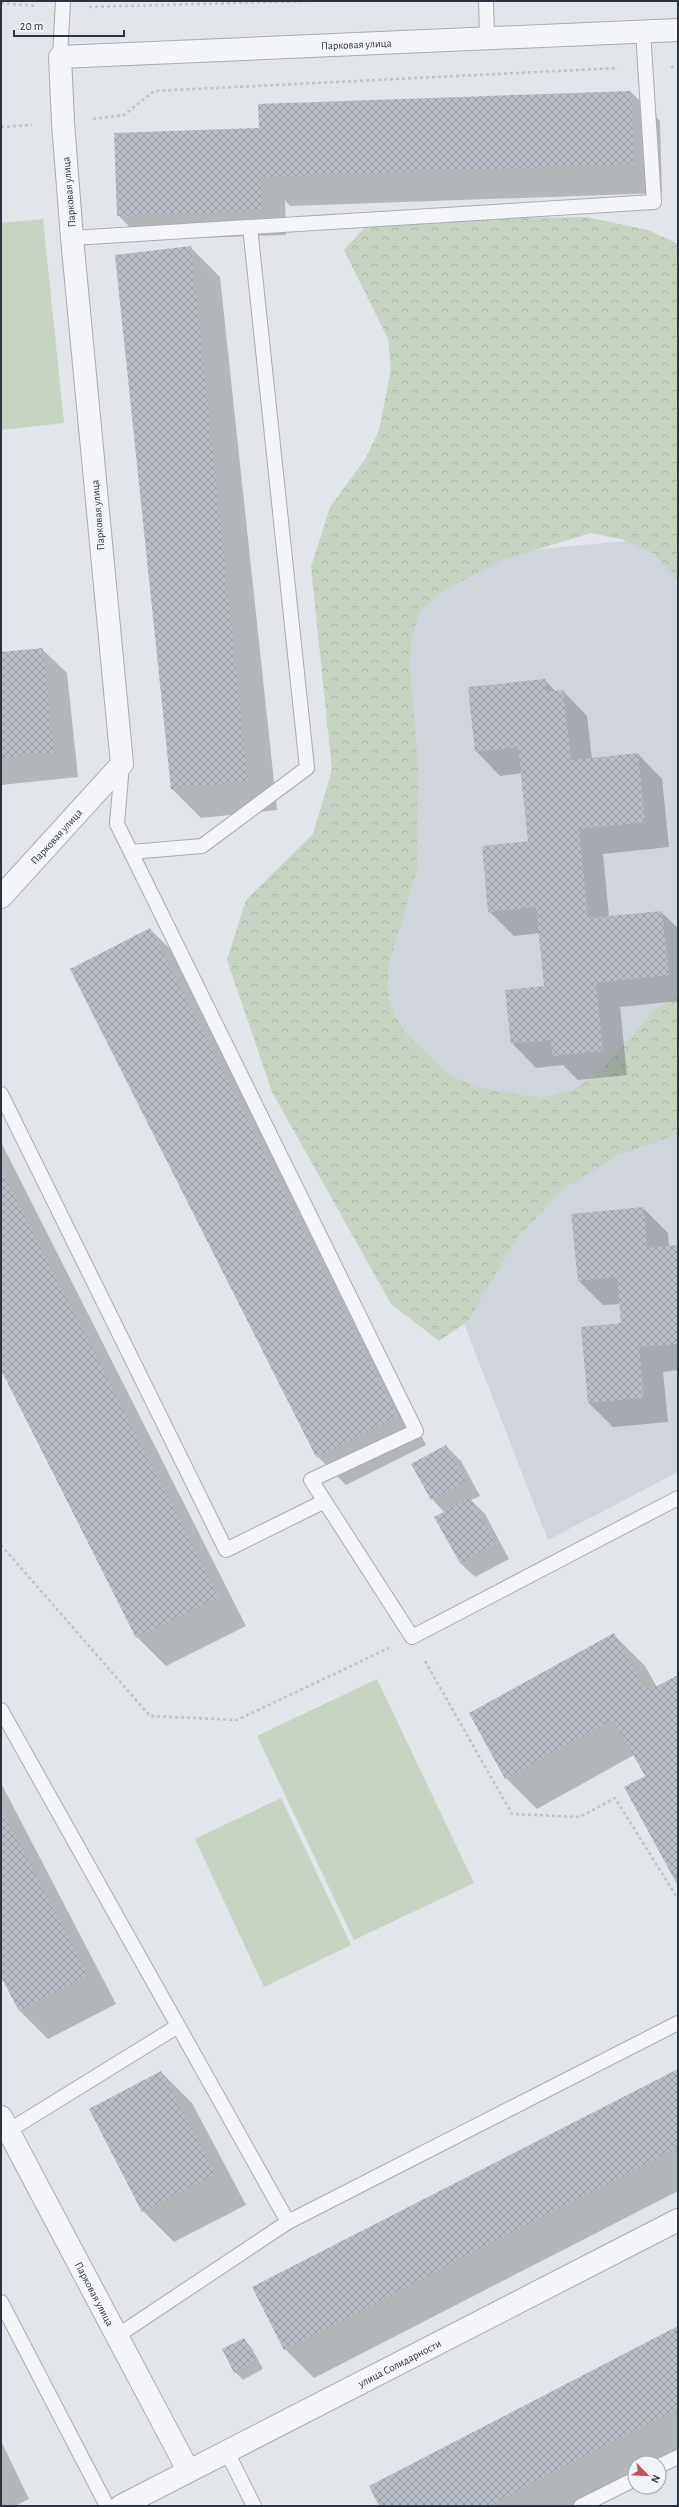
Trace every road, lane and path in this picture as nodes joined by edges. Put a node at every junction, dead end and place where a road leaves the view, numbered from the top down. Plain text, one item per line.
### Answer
1 (310, 1) edge
2 (486, 1) edge
3 (1, 3) edge
4 (63, 4) edge
5 (678, 30) edge
6 (643, 32) junction
7 (487, 37) junction
8 (60, 57) junction
9 (646, 67) junction
10 (678, 67) edge
11 (63, 123) junction
12 (1, 128) edge
13 (250, 227) junction
14 (72, 238) junction
15 (122, 764) junction
16 (131, 852) junction
17 (1, 897) edge
18 (1, 1094) edge
19 (678, 1498) edge
20 (323, 1502) junction
21 (1, 1545) edge
22 (412, 1637) junction
23 (1, 1710) edge
24 (678, 1898) edge
25 (678, 2023) edge
26 (178, 2026) junction
27 (5, 2124) edge
28 (678, 2220) edge
29 (288, 2222) junction
30 (1, 2302) edge
31 (117, 2336) junction
32 (226, 2450) junction
33 (678, 2457) edge
34 (667, 2462) edge
35 (188, 2470) junction
36 (627, 2483) edge
37 (107, 2506) edge
38 (122, 2506) edge
39 (254, 2506) edge
40 (581, 2506) edge

1 - 4 path
2 - 7 lane
3 - 4 path
4 - 8 lane
5 - 6 street, Парковая улица
6 - 7 street, Парковая улица
6 - 9 lane
7 - 8 street, Парковая улица
8 - 11 street, Парковая улица
9 - 10 path
9 - 11 path
9 - 13 lane
11 - 12 path
11 - 14 street, Парковая улица
13 - 14 lane
13 - 16 lane
14 - 15 street, Парковая улица
15 - 16 lane
15 - 17 street, Парковая улица
16 - 20 lane
18 - 20 lane
19 - 22 lane
20 - 22 lane
21 - 22 path
22 - 24 path
23 - 26 lane
25 - 29 lane
26 - 27 lane
26 - 29 lane
27 - 31 street, Парковая улица
28 - 32 street, улица Солидарности
29 - 31 lane
30 - 37 lane
31 - 35 street, Парковая улица
32 - 35 street, улица Солидарности
32 - 39 lane
33 - 34 lane
35 - 38 street, улица Солидарности
36 - 40 lane

